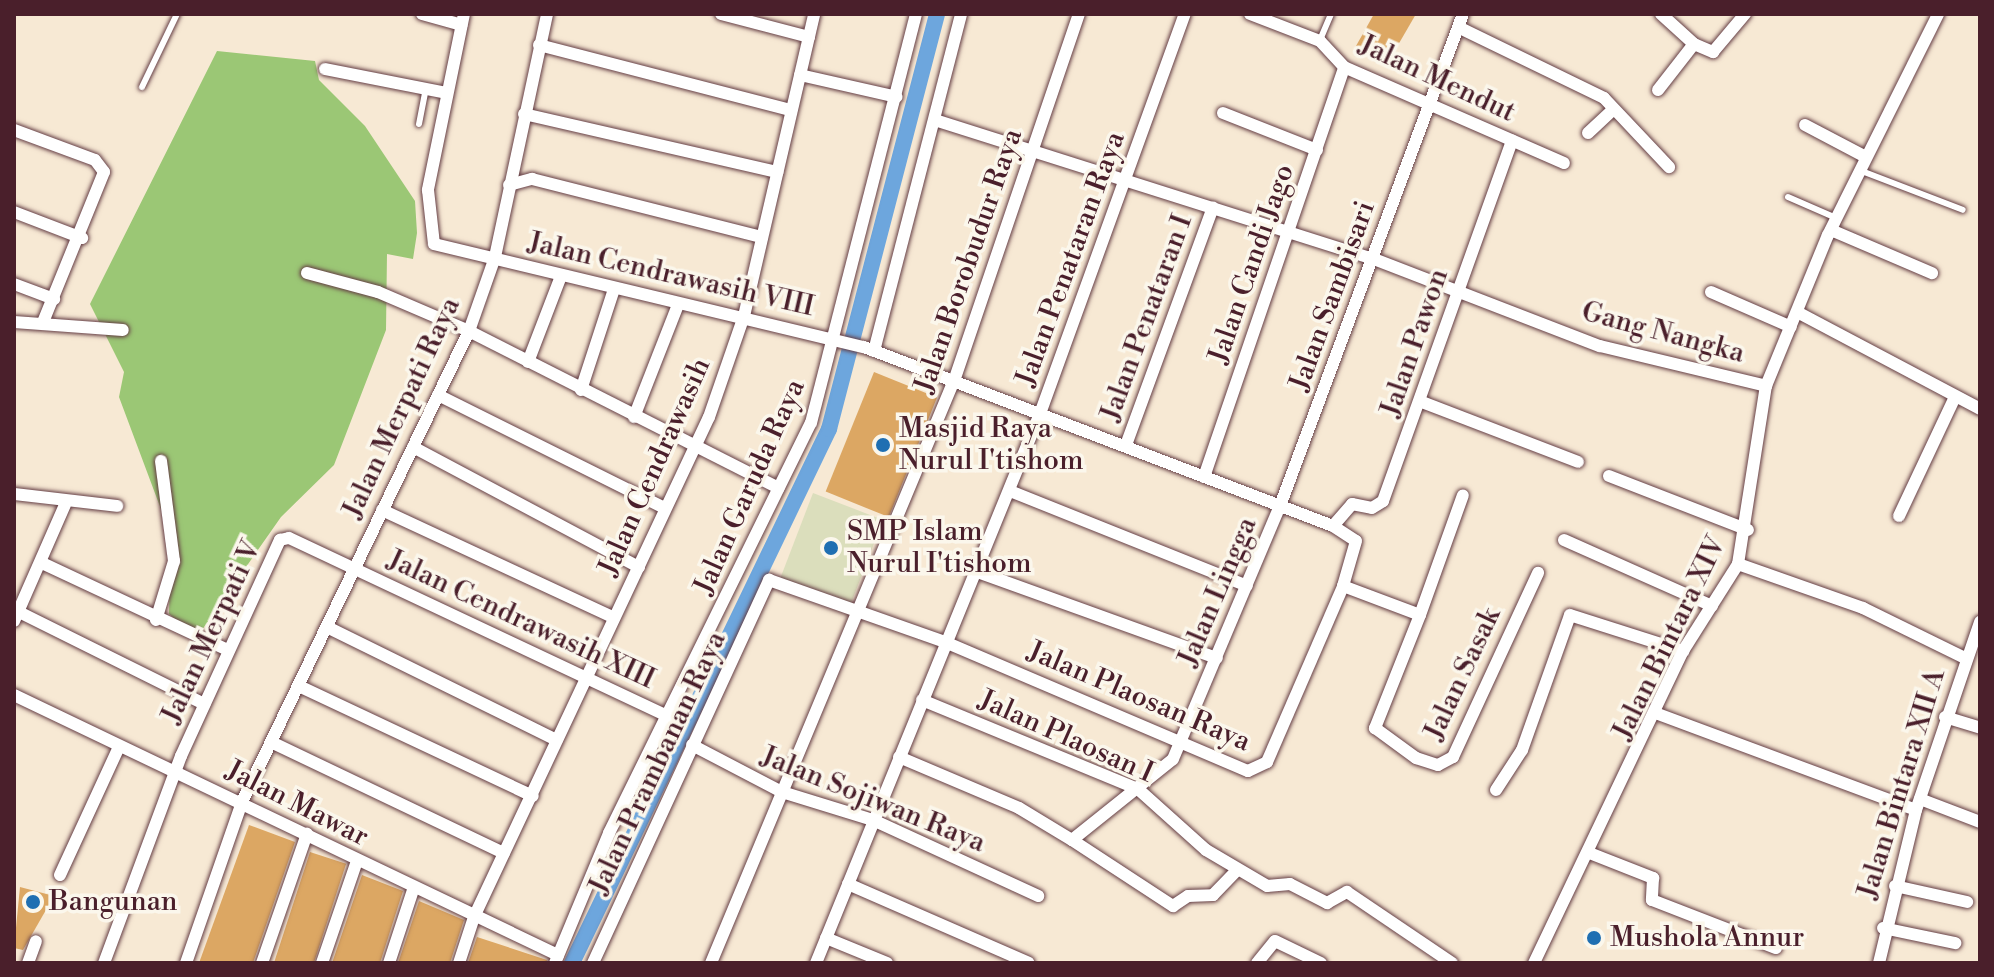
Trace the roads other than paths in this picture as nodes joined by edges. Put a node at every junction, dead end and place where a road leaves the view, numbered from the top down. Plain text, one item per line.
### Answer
1 (177, 14) edge
2 (422, 14) edge
3 (547, 14) edge
4 (721, 14) edge
5 (814, 14) edge
6 (916, 14) edge
7 (961, 14) edge
8 (1079, 14) edge
9 (1185, 14) edge
10 (1250, 14) edge
11 (1331, 14) edge
12 (1463, 14) edge
13 (1661, 14) edge
14 (1745, 14) edge
15 (1938, 14) edge
16 (463, 19) edge
17 (1460, 28) junction
18 (809, 37) junction
19 (1320, 41) junction
20 (1694, 44) junction
21 (539, 45) junction
22 (1344, 67) junction
23 (325, 69) dead end
24 (800, 75) junction
25 (142, 87) dead end
26 (426, 89) junction
27 (1658, 90) dead end
28 (447, 93) junction
29 (897, 97) junction
30 (1427, 102) junction
31 (1614, 109) junction
32 (791, 110) junction
33 (1223, 113) dead end
34 (524, 114) junction
35 (935, 120) junction
36 (419, 124) dead end
37 (1805, 125) dead end
38 (14, 130) edge
39 (1588, 133) dead end
40 (1512, 140) junction
41 (1317, 150) junction
42 (1034, 151) junction
43 (1866, 157) junction
44 (1564, 163) dead end
45 (1669, 167) dead end
46 (1859, 170) junction
47 (777, 172) junction
48 (1125, 179) junction
49 (509, 185) junction
50 (1788, 197) dead end
51 (1213, 207) junction
52 (1963, 210) dead end
53 (14, 212) edge
54 (1834, 224) junction
55 (1289, 233) junction
56 (762, 237) junction
57 (82, 238) junction
58 (495, 257) junction
59 (1374, 259) junction
60 (307, 273) dead end
61 (1932, 273) dead end
62 (561, 276) junction
63 (14, 284) edge
64 (1459, 290) junction
65 (613, 292) junction
66 (1711, 292) dead end
67 (54, 299) junction
68 (678, 305) junction
69 (1799, 313) junction
70 (744, 316) junction
71 (14, 322) edge
72 (43, 322) junction
73 (1791, 327) junction
74 (123, 330) dead end
75 (469, 331) junction
76 (841, 340) junction
77 (869, 349) junction
78 (528, 362) junction
79 (955, 378) junction
80 (1766, 386) junction
81 (581, 390) junction
82 (438, 395) junction
83 (1955, 397) junction
84 (1422, 402) junction
85 (1980, 409) edge
86 (1041, 411) junction
87 (634, 417) junction
88 (1126, 445) junction
89 (413, 447) junction
90 (694, 449) junction
91 (161, 461) dead end
92 (1578, 462) dead end
93 (1609, 476) dead end
94 (1204, 477) junction
95 (779, 488) junction
96 (1010, 491) junction
97 (14, 494) edge
98 (1463, 495) dead end
99 (65, 505) junction
100 (117, 506) dead end
101 (1280, 506) junction
102 (665, 508) junction
103 (382, 510) junction
104 (1899, 516) dead end
105 (1333, 526) junction
106 (1748, 530) junction
107 (1564, 540) dead end
108 (42, 563) junction
109 (1738, 564) junction
110 (352, 567) junction
111 (639, 567) junction
112 (975, 571) junction
113 (1538, 573) dead end
114 (1247, 586) junction
115 (1343, 586) junction
116 (1712, 606) junction
117 (1420, 615) junction
118 (16, 616) edge
119 (855, 616) junction
120 (613, 617) junction
121 (156, 620) junction
122 (1980, 622) edge
123 (327, 627) junction
124 (945, 642) junction
125 (226, 649) junction
126 (1683, 651) junction
127 (1217, 658) junction
128 (1965, 658) junction
129 (586, 681) junction
130 (301, 687) junction
131 (14, 695) edge
132 (922, 700) junction
133 (204, 704) junction
134 (1658, 714) junction
135 (669, 717) junction
136 (1945, 717) junction
137 (1980, 728) edge
138 (1182, 739) junction
139 (557, 740) junction
140 (271, 742) junction
141 (692, 745) junction
142 (119, 747) junction
143 (899, 757) junction
144 (176, 772) junction
145 (1138, 789) junction
146 (1496, 790) dead end
147 (782, 792) junction
148 (533, 796) junction
149 (242, 802) junction
150 (1918, 805) junction
151 (873, 820) junction
152 (1980, 822) edge
153 (307, 834) junction
154 (1072, 840) junction
155 (504, 853) junction
156 (1592, 854) junction
157 (357, 861) junction
158 (1237, 870) junction
159 (60, 875) dead end
160 (848, 884) junction
161 (1895, 886) junction
162 (413, 890) junction
163 (1038, 896) dead end
164 (1967, 902) dead end
165 (474, 917) junction
166 (1883, 928) junction
167 (826, 938) junction
168 (36, 941) dead end
169 (1955, 943) dead end
170 (1776, 948) dead end
171 (556, 959) edge
172 (28, 963) edge
173 (104, 963) edge
174 (186, 963) edge
175 (262, 963) edge
176 (322, 963) edge
177 (389, 963) edge
178 (459, 963) edge
179 (593, 963) edge
180 (711, 963) edge
181 (816, 963) edge
182 (887, 963) edge
183 (1029, 963) edge
184 (1257, 963) edge
185 (1321, 963) edge
186 (1452, 963) edge
187 (1534, 963) edge
188 (1879, 963) edge

1 - 25 lane
2 - 16 street
3 - 21 street, Jalan Merpati Raya
4 - 18 street
5 - 18 street, Jalan Cendrawasih
6 - 29 street, Jalan Garuda Raya
7 - 35 street
8 - 42 street, Jalan Borobudur Raya
9 - 48 street, Jalan Penataran Raya
10 - 19 street, Jalan Mendut
11 - 19 lane
12 - 17 street, Jalan Sambisari
13 - 20 street
14 - 20 street
15 - 43 street, Jalan Bintara XIV
16 - 28 street
17 - 30 street, Jalan Sambisari
17 - 31 street
18 - 24 street, Jalan Cendrawasih
19 - 22 street, Jalan Mendut
20 - 27 street
21 - 32 street
21 - 34 street, Jalan Merpati Raya
22 - 30 street, Jalan Mendut
22 - 41 street, Jalan Candi Jago
23 - 26 street
24 - 29 street
24 - 32 street, Jalan Cendrawasih
26 - 28 street
26 - 36 lane
28 - 58 street, Jalan Cendrawasih VIII
29 - 76 street, Jalan Garuda Raya
30 - 40 street, Jalan Mendut
30 - 59 street, Jalan Sambisari
31 - 39 street
31 - 45 street
32 - 47 street, Jalan Cendrawasih
33 - 41 street
34 - 47 street
34 - 49 street, Jalan Merpati Raya
35 - 42 street, Gang Nangka
35 - 77 street
37 - 43 street
38 - 57 street
40 - 44 street, Jalan Mendut
40 - 64 street, Jalan Pawon
41 - 55 street, Jalan Candi Jago
42 - 48 street, Gang Nangka
42 - 79 street, Jalan Borobudur Raya
43 - 46 street, Jalan Bintara XIV
46 - 52 lane
46 - 54 street, Jalan Bintara XIV
47 - 56 street, Jalan Cendrawasih
48 - 51 street, Gang Nangka
48 - 86 street, Jalan Penataran Raya
49 - 56 street
49 - 58 street, Jalan Merpati Raya
50 - 54 lane
51 - 55 street, Gang Nangka
51 - 88 street, Jalan Penataran I
53 - 57 street
54 - 61 street
54 - 69 street, Jalan Bintara XIV
55 - 59 street, Gang Nangka
55 - 94 street, Jalan Candi Jago
56 - 70 street, Jalan Cendrawasih
57 - 67 street
58 - 62 street, Jalan Cendrawasih VIII
58 - 75 street, Jalan Merpati Raya
59 - 64 street, Gang Nangka
59 - 101 street, Jalan Sambisari
60 - 75 street
62 - 65 street, Jalan Cendrawasih VIII
62 - 78 street
63 - 67 street
64 - 80 street, Gang Nangka
64 - 84 street, Jalan Pawon
65 - 68 street, Jalan Cendrawasih VIII
65 - 81 street
66 - 73 street
67 - 72 street
68 - 70 street, Jalan Cendrawasih VIII
68 - 87 street
69 - 73 street, Jalan Bintara XIV
69 - 83 street
70 - 76 street, Jalan Cendrawasih VIII
70 - 90 street, Jalan Cendrawasih
71 - 72 street
72 - 74 street
73 - 80 street, Jalan Bintara XIV
75 - 78 street
75 - 82 street, Jalan Merpati Raya
76 - 77 street, Jalan Cendrawasih VIII
76 - 95 street, Jalan Garuda Raya
77 - 79 street, Jalan Cendrawasih VIII
78 - 81 street
79 - 86 street, Jalan Cendrawasih VIII
79 - 119 street, Jalan Borobudur Raya
80 - 106 street, Jalan Bintara XIV
81 - 87 street
82 - 89 street, Jalan Merpati Raya
82 - 102 street
83 - 85 street
83 - 104 street
84 - 92 street
84 - 105 street, Jalan Pawon
86 - 88 street, Jalan Cendrawasih VIII
86 - 96 street, Jalan Penataran Raya
87 - 90 street
88 - 94 street, Jalan Cendrawasih VIII
89 - 103 street, Jalan Merpati Raya
89 - 111 street
90 - 95 street
90 - 102 street, Jalan Cendrawasih
91 - 121 street
93 - 106 street
94 - 101 street, Jalan Cendrawasih VIII
95 - 135 street, Jalan Garuda Raya
96 - 112 street, Jalan Penataran Raya
96 - 114 street
97 - 99 street
98 - 117 street
99 - 100 street
99 - 108 street
101 - 105 street
101 - 114 street, Jalan Lingga
102 - 111 street, Jalan Cendrawasih
103 - 110 street, Jalan Merpati Raya
103 - 120 street
105 - 115 street
106 - 109 street, Jalan Bintara XIV
107 - 116 street
108 - 118 street
108 - 121 street
109 - 116 street, Jalan Bintara XIV
109 - 128 street
110 - 123 street, Jalan Merpati Raya
110 - 125 street, Jalan Merpati V
110 - 129 street, Jalan Cendrawasih XIII
111 - 120 street, Jalan Cendrawasih
112 - 124 street, Jalan Penataran Raya
112 - 127 street
113 - 117 street, Jalan Sasak
114 - 127 street, Jalan Lingga
115 - 117 street
115 - 138 street, Jalan Plaosan Raya
116 - 126 street, Jalan Bintara XIV
118 - 133 street
119 - 124 street, Jalan Plaosan Raya
119 - 141 street, Jalan Prambanan Raya
119 - 147 street, Jalan Borobudur Raya
120 - 129 street, Jalan Cendrawasih
121 - 125 street
122 - 128 street, Jalan Bintara XII A
123 - 130 street, Jalan Merpati Raya
123 - 139 street
124 - 132 street, Jalan Penataran Raya
124 - 138 street, Jalan Plaosan Raya
125 - 133 street, Jalan Merpati V
126 - 134 street, Jalan Bintara XIV
126 - 146 street
127 - 138 street, Jalan Lingga
128 - 136 street, Jalan Bintara XII A
129 - 135 street, Jalan Cendrawasih XIII
129 - 139 street, Jalan Cendrawasih
130 - 140 street, Jalan Merpati Raya
130 - 148 street
131 - 142 street, Jalan Mawar
132 - 143 street, Jalan Penataran Raya
132 - 145 street, Jalan Plaosan I
133 - 144 street, Jalan Merpati V
134 - 150 street
134 - 156 street, Jalan Bintara XIV
135 - 171 street, Jalan Garuda Raya
136 - 137 street
136 - 150 street, Jalan Bintara XII A
138 - 145 street, Jalan Lingga
139 - 148 street, Jalan Cendrawasih
140 - 149 street, Jalan Merpati Raya
140 - 155 street
141 - 147 street, Jalan Sojiwan Raya
141 - 179 street, Jalan Prambanan Raya
142 - 144 street, Jalan Mawar
142 - 159 street
143 - 151 street, Jalan Penataran Raya
143 - 154 street
144 - 149 street, Jalan Mawar
144 - 173 street, Jalan Merpati V
145 - 154 street, Jalan Lingga
145 - 158 street, Jalan Plaosan I
147 - 151 street, Jalan Sojiwan Raya
147 - 180 street, Jalan Borobudur Raya
148 - 155 street, Jalan Cendrawasih
149 - 153 street, Jalan Mawar
149 - 174 street, Jalan Merpati Raya
150 - 152 street
150 - 161 street, Jalan Bintara XII A
151 - 160 street, Jalan Penataran Raya
151 - 163 street, Jalan Sojiwan Raya
153 - 157 street, Jalan Mawar
153 - 175 street
154 - 158 street
155 - 165 street, Jalan Cendrawasih
156 - 170 street
156 - 187 street, Jalan Bintara XIV
157 - 162 street, Jalan Mawar
157 - 176 street
158 - 186 street, Jalan Plaosan I
160 - 167 street, Jalan Penataran Raya
160 - 183 street
161 - 164 street
161 - 166 street, Jalan Bintara XII A
162 - 165 street, Jalan Mawar
162 - 177 street
165 - 171 street, Jalan Mawar
165 - 178 street, Jalan Cendrawasih
166 - 169 street
166 - 188 street, Jalan Bintara XII A
167 - 181 street, Jalan Penataran Raya
167 - 182 street
168 - 172 street
184 - 185 street

